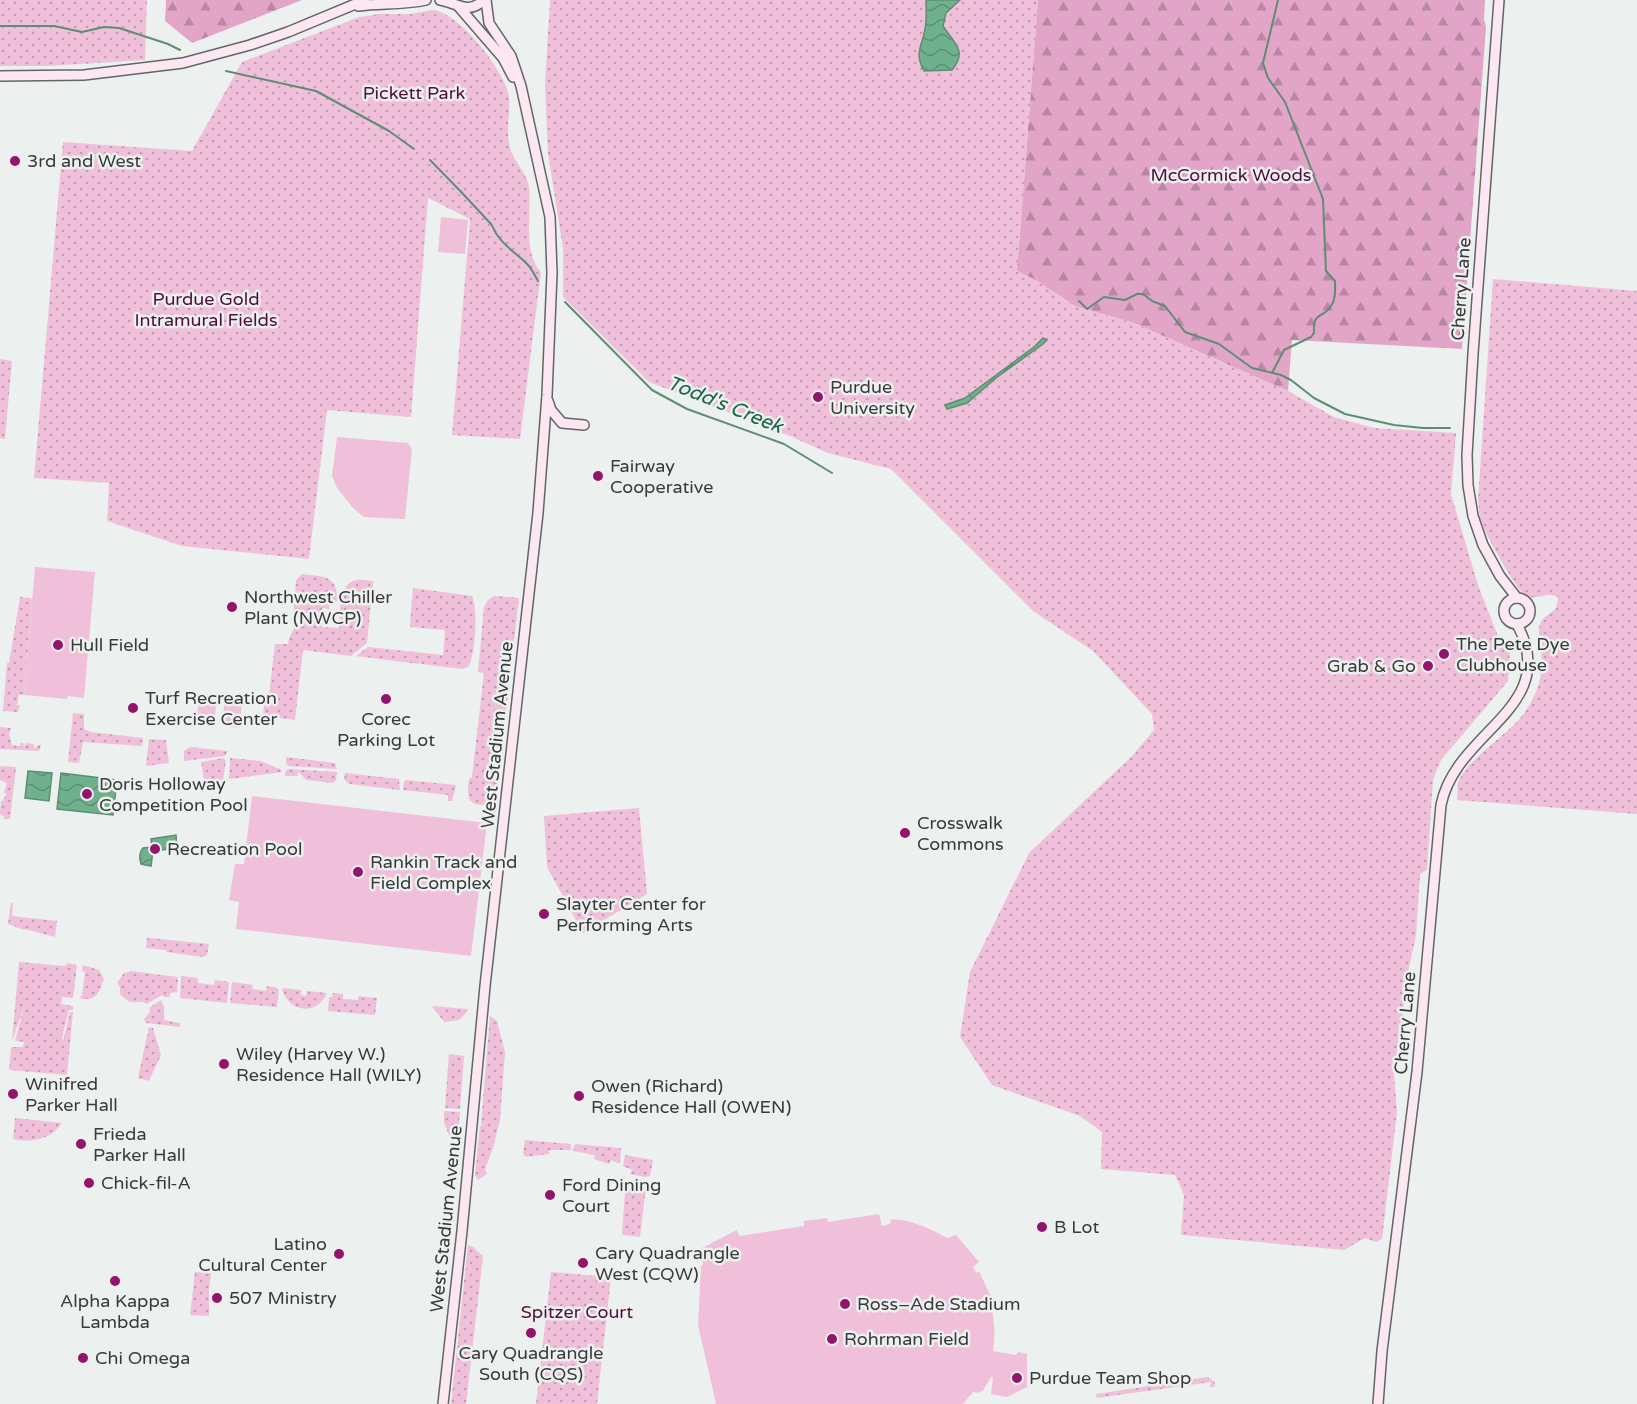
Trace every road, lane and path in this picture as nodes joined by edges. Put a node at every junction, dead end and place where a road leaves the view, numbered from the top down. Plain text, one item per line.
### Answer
1 (365, 0) edge
2 (426, 0) edge
3 (485, 0) edge
4 (1499, 0) edge
5 (446, 1) edge
6 (459, 7) junction
7 (350, 8) junction
8 (0, 76) edge
9 (525, 107) junction
10 (546, 395) junction
11 (584, 425) dead end
12 (1500, 576) junction
13 (1517, 598) junction
14 (1508, 602) junction
15 (1527, 620) junction
16 (1517, 624) junction
17 (1527, 676) junction
18 (443, 1404) edge
19 (1378, 1404) edge

1 - 7 street
2 - 7 street
3 - 6 street
3 - 9 street, West Stadium Avenue
4 - 12 street, Cherry Lane
5 - 6 street
6 - 9 street, West Stadium Avenue
7 - 8 street
9 - 10 street, West Stadium Avenue
10 - 11 street
10 - 18 street, West Stadium Avenue
12 - 13 street, Cherry Lane
12 - 14 street, Cherry Lane
13 - 14 street
13 - 15 street
14 - 16 street
15 - 16 street
15 - 17 street, Cherry Lane
16 - 17 street
17 - 19 street, Cherry Lane

